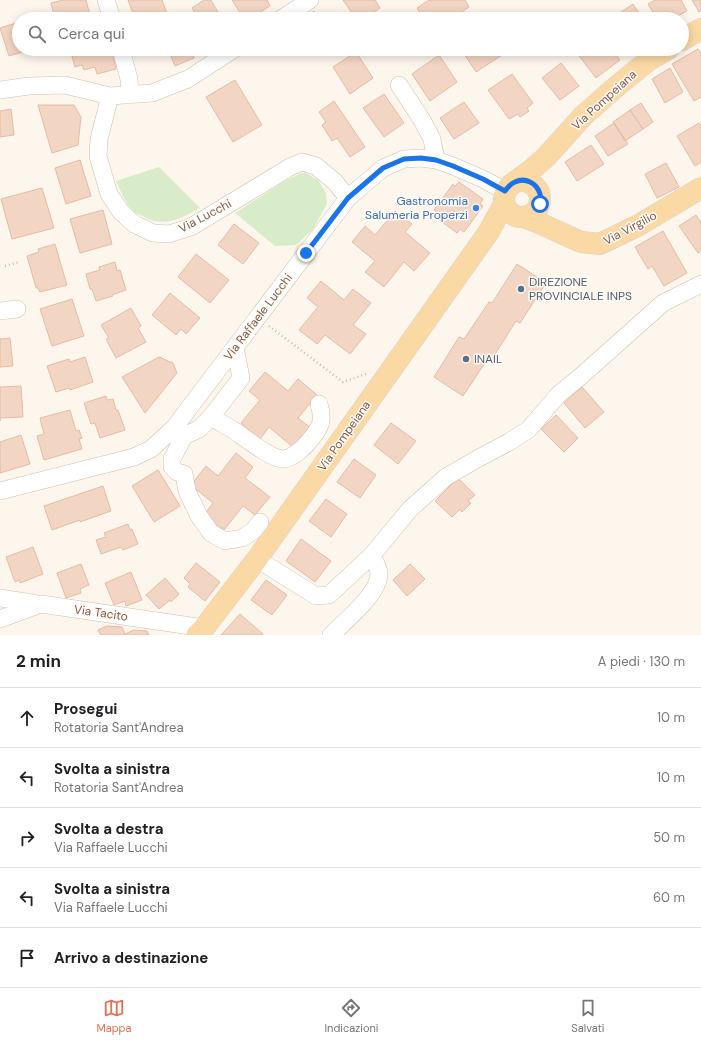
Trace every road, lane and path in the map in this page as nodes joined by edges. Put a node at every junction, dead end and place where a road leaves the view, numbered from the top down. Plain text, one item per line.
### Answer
1 (106, 0) edge
2 (310, 0) edge
3 (110, 12) edge
4 (292, 12) edge
5 (701, 29) edge
6 (689, 36) edge
7 (123, 56) edge
8 (223, 56) edge
9 (657, 56) edge
10 (399, 85) dead end
11 (0, 90) edge
12 (130, 94) junction
13 (110, 96) junction
14 (546, 157) junction
15 (436, 160) junction
16 (699, 194) edge
17 (348, 198) junction
18 (541, 200) junction
19 (514, 202) junction
20 (555, 230) junction
21 (19, 262) dead end
22 (5, 266) dead end
23 (701, 284) edge
24 (17, 309) dead end
25 (0, 311) edge
26 (266, 323) dead end
27 (235, 347) junction
28 (370, 373) dead end
29 (319, 404) dead end
30 (211, 417) junction
31 (179, 432) junction
32 (0, 491) edge
33 (260, 522) dead end
34 (372, 555) junction
35 (257, 559) junction
36 (0, 598) edge
37 (41, 604) junction
38 (0, 619) edge
39 (200, 632) edge
40 (331, 635) edge

1 - 3 street
2 - 4 street
5 - 6 main road
7 - 12 street
8 - 12 street
9 - 14 main road, Via Pompeiana
10 - 15 street
11 - 13 street
12 - 13 street
13 - 17 street, Via Lucchi
14 - 18 main road, Via Pompeiana
14 - 19 main road, Via Pompeiana
15 - 17 street, Via Raffaele Lucchi
15 - 19 street, Via Raffaele Lucchi
16 - 20 main road, Via Virgilio
17 - 27 street, Via Raffaele Lucchi
18 - 19 main road
18 - 19 main road
18 - 20 main road
19 - 20 main road, Via Virgilio
19 - 35 main road, Via Pompeiana
21 - 22 path
23 - 34 street
24 - 25 street
26 - 28 path
27 - 30 street
27 - 31 street, Via Raffaele Lucchi
29 - 30 street
30 - 31 street
31 - 32 street, Via Raffaele Lucchi
31 - 33 street
34 - 35 street
34 - 40 street
35 - 39 main road, Via Pompeiana
36 - 37 street
37 - 38 street, Via Tacito
37 - 39 street, Via Tacito

